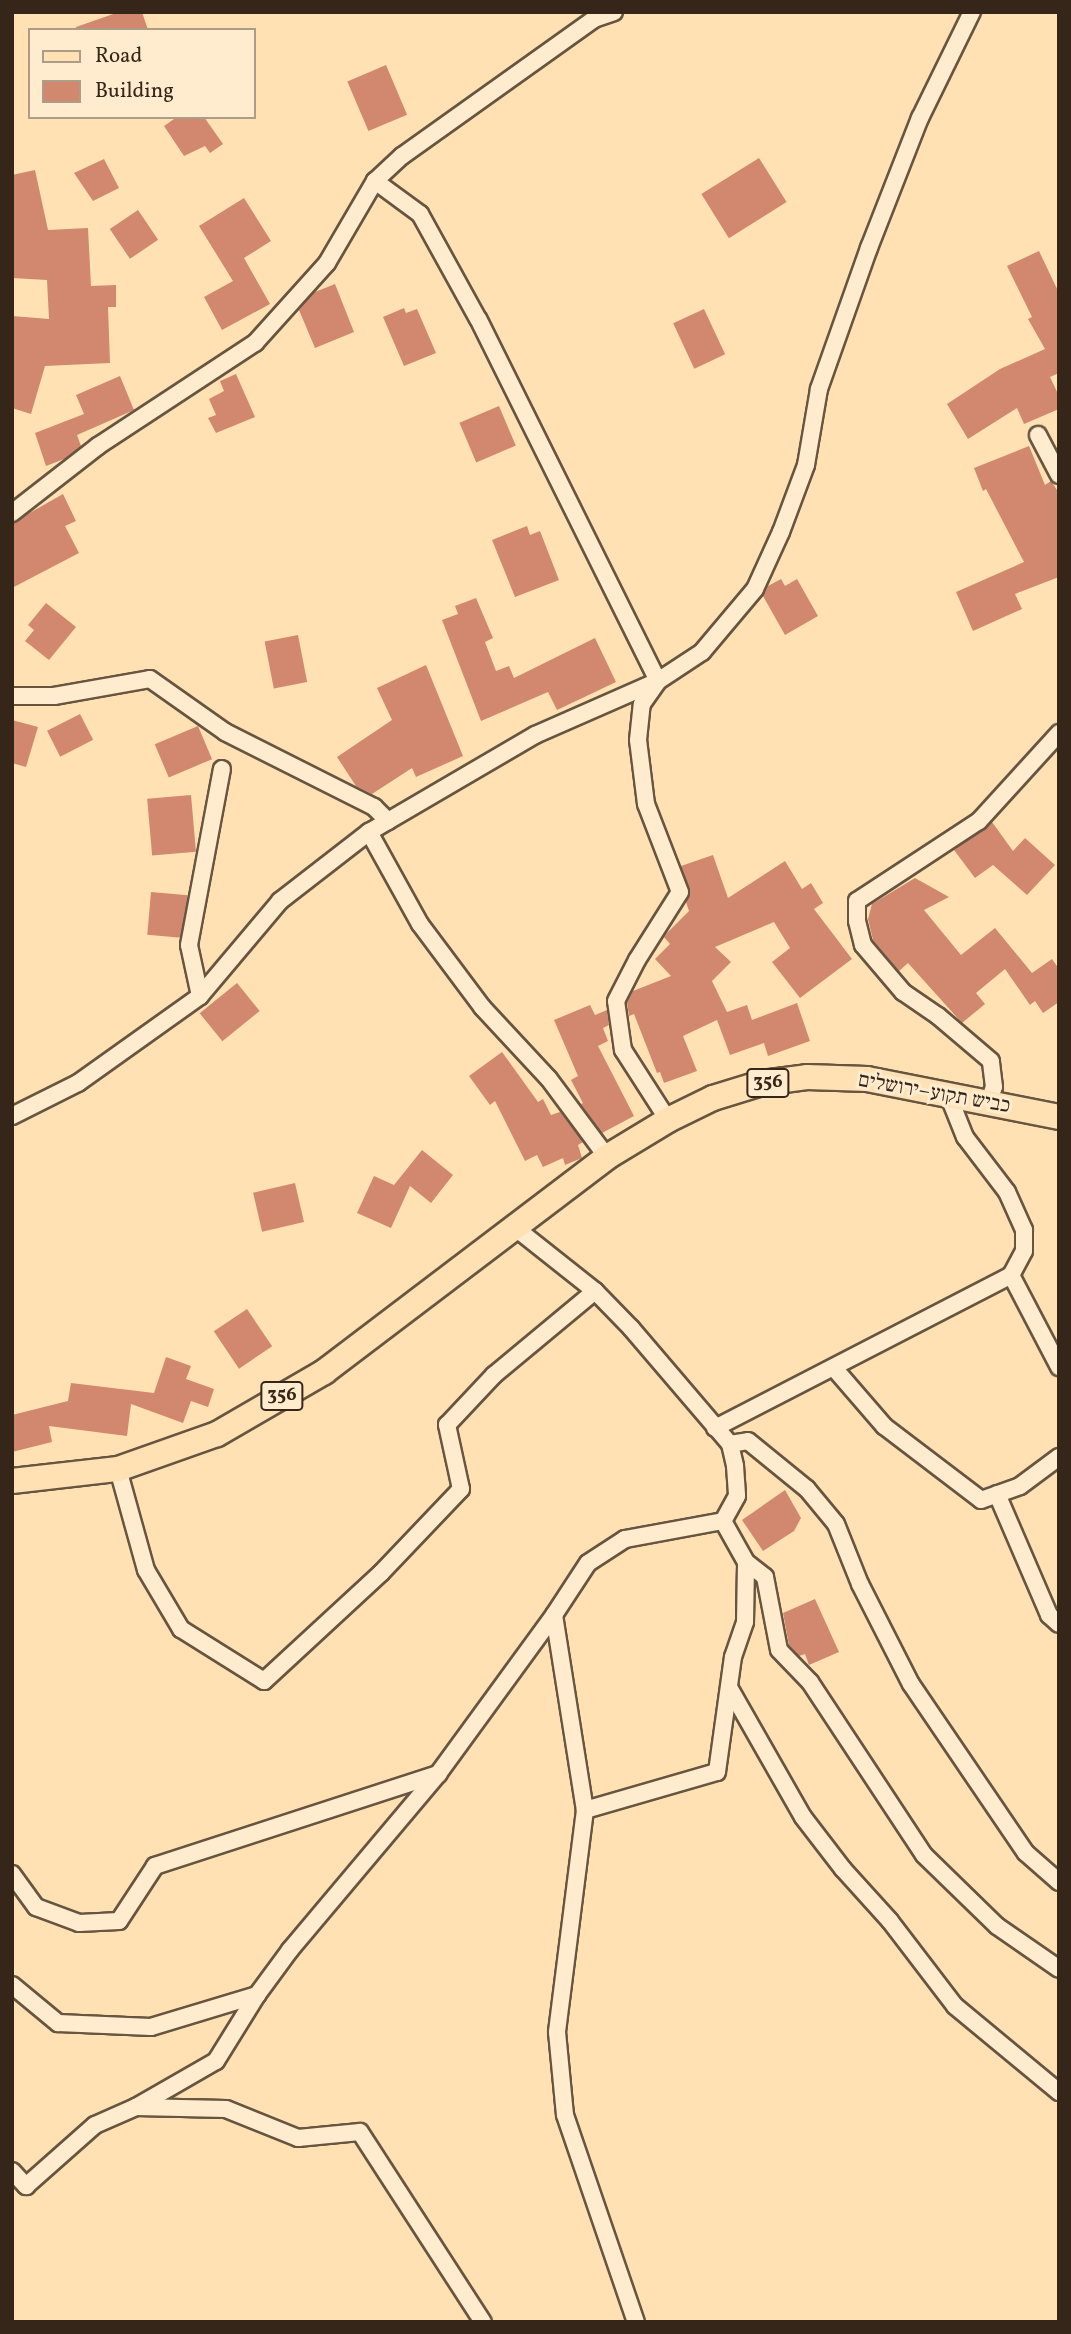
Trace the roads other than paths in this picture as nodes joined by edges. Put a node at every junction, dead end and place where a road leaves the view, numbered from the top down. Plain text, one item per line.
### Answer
1 (614, 12) edge
2 (972, 12) edge
3 (375, 181) junction
4 (1038, 435) dead end
5 (1059, 475) edge
6 (12, 513) edge
7 (658, 681) junction
8 (12, 695) edge
9 (1059, 733) edge
10 (222, 769) dead end
11 (388, 821) junction
12 (369, 832) junction
13 (200, 996) junction
14 (949, 1097) junction
15 (988, 1104) junction
16 (12, 1116) edge
17 (1059, 1117) edge
18 (668, 1120) junction
19 (607, 1157) junction
20 (513, 1226) junction
21 (1011, 1275) junction
22 (594, 1291) junction
23 (1059, 1367) edge
24 (834, 1368) junction
25 (715, 1428) junction
26 (730, 1444) junction
27 (1059, 1457) edge
28 (118, 1469) junction
29 (12, 1481) edge
30 (998, 1494) junction
31 (723, 1521) junction
32 (746, 1562) junction
33 (554, 1615) junction
34 (1059, 1624) edge
35 (730, 1689) junction
36 (438, 1773) junction
37 (585, 1810) junction
38 (12, 1874) edge
39 (1059, 1882) edge
40 (1059, 1969) edge
41 (12, 1985) edge
42 (257, 1995) junction
43 (1059, 2092) edge
44 (136, 2107) junction
45 (12, 2171) edge
46 (483, 2322) edge
47 (636, 2322) edge

1 - 3 street
2 - 7 street
3 - 6 street
3 - 7 street
4 - 5 street
7 - 11 street
7 - 18 street
8 - 11 street
9 - 15 street
10 - 13 street
11 - 12 street
12 - 13 street
12 - 19 street
13 - 16 street
14 - 15 main road, כביש תקוע–ירושלים / 356
14 - 18 main road, כביש תקוע–ירושלים / 356
14 - 21 street
15 - 17 main road, כביש תקוע–ירושלים / 356
18 - 19 main road, כביש תקוע–ירושלים / 356
19 - 20 main road, כביש תקוע–ירושלים / 356
20 - 22 street
20 - 28 main road, 356
21 - 23 street
21 - 24 street
22 - 25 street
22 - 28 street
24 - 25 street
24 - 30 street
25 - 26 street
26 - 31 street
26 - 39 street
27 - 30 street
28 - 29 main road, 356
30 - 34 street
31 - 32 street
31 - 33 street
32 - 35 street
32 - 40 street
33 - 36 street
33 - 37 street
35 - 37 street
35 - 43 street
36 - 38 street
36 - 42 street
37 - 47 street
41 - 42 street
42 - 44 street
44 - 45 street
44 - 46 street

